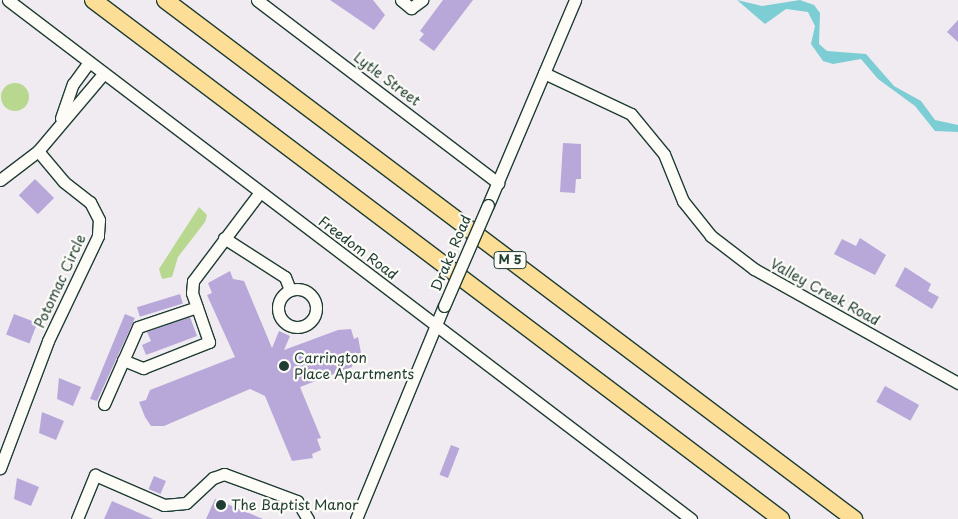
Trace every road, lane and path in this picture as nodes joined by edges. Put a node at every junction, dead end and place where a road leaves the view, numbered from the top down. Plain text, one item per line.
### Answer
1 (8, 0) edge
2 (93, 0) edge
3 (165, 0) edge
4 (257, 0) edge
5 (401, 0) edge
6 (422, 0) edge
7 (575, 0) edge
8 (89, 62) junction
9 (104, 73) junction
10 (544, 74) junction
11 (61, 119) junction
12 (38, 151) junction
13 (0, 180) edge
14 (498, 183) junction
15 (260, 192) junction
16 (224, 238) junction
17 (290, 290) dead end
18 (197, 307) junction
19 (437, 327) junction
20 (123, 360) junction
21 (958, 382) edge
22 (104, 404) dead end
23 (0, 468) edge
24 (77, 519) edge
25 (308, 519) edge
26 (356, 519) edge
27 (691, 519) edge
28 (781, 519) edge
29 (854, 519) edge

1 - 8 street, Freedom Road
2 - 28 highway
3 - 29 highway, M 5
4 - 14 street, Lytle Street
5 - 6 street
7 - 10 street, Drake Road
8 - 9 street, Freedom Road
8 - 11 street
9 - 11 street
9 - 15 street, Freedom Road
10 - 14 street, Drake Road
10 - 21 street, Valley Creek Road
11 - 12 street
12 - 13 street
12 - 23 street, Potomac Circle
14 - 19 street, Drake Road, bridge
15 - 16 street
15 - 19 street, Freedom Road
16 - 17 street
16 - 18 street
18 - 20 street
18 - 20 street
19 - 26 street, Drake Road
19 - 27 street, Freedom Road
20 - 22 street
24 - 25 street

